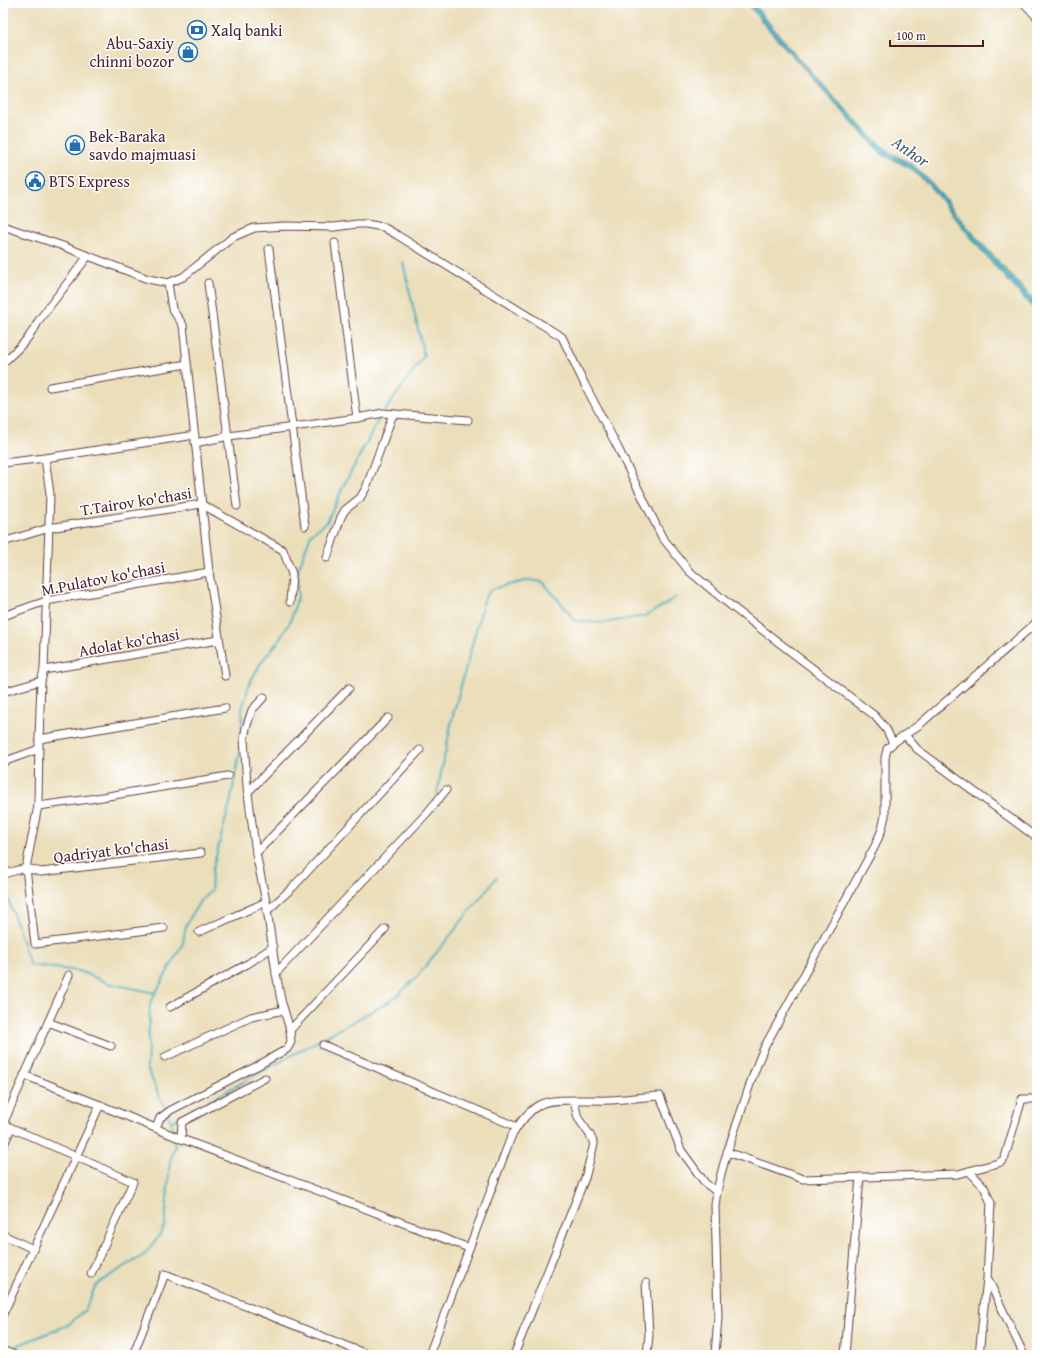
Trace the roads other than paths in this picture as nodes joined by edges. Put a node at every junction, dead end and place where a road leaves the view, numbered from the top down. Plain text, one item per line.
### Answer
1 (1024, 3) edge
2 (1037, 17) edge
3 (3, 226) edge
4 (335, 243) dead end
5 (269, 249) dead end
6 (88, 256) junction
7 (168, 283) junction
8 (208, 283) dead end
9 (6, 360) dead end
10 (187, 364) junction
11 (50, 387) dead end
12 (393, 414) junction
13 (357, 418) junction
14 (468, 420) dead end
15 (292, 427) junction
16 (195, 435) junction
17 (229, 436) junction
18 (195, 443) junction
19 (45, 458) junction
20 (3, 463) edge
21 (201, 504) junction
22 (237, 506) dead end
23 (305, 526) dead end
24 (49, 528) junction
25 (3, 542) edge
26 (327, 558) dead end
27 (209, 572) junction
28 (46, 601) junction
29 (290, 602) dead end
30 (3, 616) edge
31 (1037, 622) edge
32 (218, 640) junction
33 (44, 670) junction
34 (224, 676) dead end
35 (41, 681) junction
36 (349, 688) dead end
37 (3, 692) edge
38 (264, 697) dead end
39 (225, 708) dead end
40 (388, 718) dead end
41 (905, 735) junction
42 (39, 739) junction
43 (893, 743) junction
44 (39, 749) junction
45 (420, 750) dead end
46 (3, 762) edge
47 (228, 776) dead end
48 (446, 790) dead end
49 (248, 792) junction
50 (38, 806) junction
51 (1037, 838) edge
52 (201, 853) dead end
53 (256, 853) junction
54 (26, 868) junction
55 (3, 874) edge
56 (266, 902) junction
57 (267, 911) junction
58 (164, 928) dead end
59 (385, 929) dead end
60 (199, 932) dead end
61 (273, 947) junction
62 (276, 973) junction
63 (69, 975) dead end
64 (170, 1007) dead end
65 (284, 1010) junction
66 (48, 1022) junction
67 (290, 1030) junction
68 (323, 1045) dead end
69 (111, 1046) dead end
70 (166, 1057) dead end
71 (24, 1075) junction
72 (265, 1078) dead end
73 (1037, 1099) edge
74 (574, 1101) junction
75 (100, 1105) junction
76 (3, 1124) edge
77 (517, 1127) junction
78 (11, 1128) junction
79 (156, 1128) junction
80 (180, 1138) junction
81 (3, 1147) edge
82 (727, 1152) junction
83 (76, 1156) junction
84 (969, 1171) junction
85 (860, 1177) junction
86 (717, 1192) junction
87 (3, 1235) edge
88 (34, 1248) junction
89 (469, 1248) junction
90 (91, 1274) dead end
91 (987, 1278) junction
92 (646, 1283) dead end
93 (3, 1314) edge
94 (3, 1351) edge
95 (13, 1355) edge
96 (133, 1355) edge
97 (369, 1355) edge
98 (429, 1355) edge
99 (514, 1355) edge
100 (647, 1355) edge
101 (715, 1355) edge
102 (845, 1355) edge
103 (979, 1355) edge
104 (1024, 1355) edge

1 - 2 street
3 - 6 street
4 - 13 street
5 - 15 street
6 - 7 street
6 - 9 street
7 - 10 street
7 - 43 street
8 - 17 street
10 - 11 street
10 - 16 street
12 - 13 street
12 - 14 street
12 - 26 street
13 - 15 street
15 - 17 street
15 - 23 street
16 - 18 street
16 - 19 street
17 - 18 street
17 - 22 street
18 - 21 street
19 - 20 street
19 - 24 street
21 - 24 street, T.Tairov ko'chasi
21 - 27 street
21 - 29 street, T.Tairov ko'chasi
24 - 25 street, T.Tairov ko'chasi
24 - 28 street
27 - 28 street, M.Pulatov ko'chasi
27 - 32 street
28 - 30 street, M.Pulatov ko'chasi
28 - 33 street
31 - 41 street
32 - 33 street, Adolat ko'chasi
32 - 34 street
33 - 35 street
35 - 37 street
35 - 42 street
36 - 49 street
38 - 49 street
39 - 42 street
40 - 53 street
41 - 43 street
41 - 51 street
42 - 44 street
43 - 82 street
44 - 46 street
44 - 50 street
45 - 57 street
47 - 50 street
48 - 62 street
49 - 53 street
50 - 54 street
52 - 54 street, Qadriyat ko'chasi
53 - 56 street
54 - 55 street
54 - 58 street
56 - 57 street
56 - 60 street
57 - 61 street
59 - 67 street
61 - 62 street
61 - 64 street
62 - 65 street
63 - 66 street
65 - 67 street
65 - 70 street
66 - 69 street
66 - 71 street
67 - 79 street
68 - 77 street
71 - 75 street
71 - 76 street
72 - 80 street
73 - 84 street
74 - 77 street
74 - 86 street
74 - 99 street
75 - 79 street
75 - 83 street
76 - 78 street
77 - 89 street
78 - 81 street
78 - 83 street
79 - 80 street
80 - 89 street
82 - 85 street
82 - 86 street
83 - 88 street
83 - 90 street
84 - 85 street
84 - 91 street
85 - 102 street
86 - 101 street
87 - 88 street
88 - 93 street
89 - 98 street
91 - 103 street
91 - 104 street
92 - 100 street
94 - 95 main road
96 - 97 street

